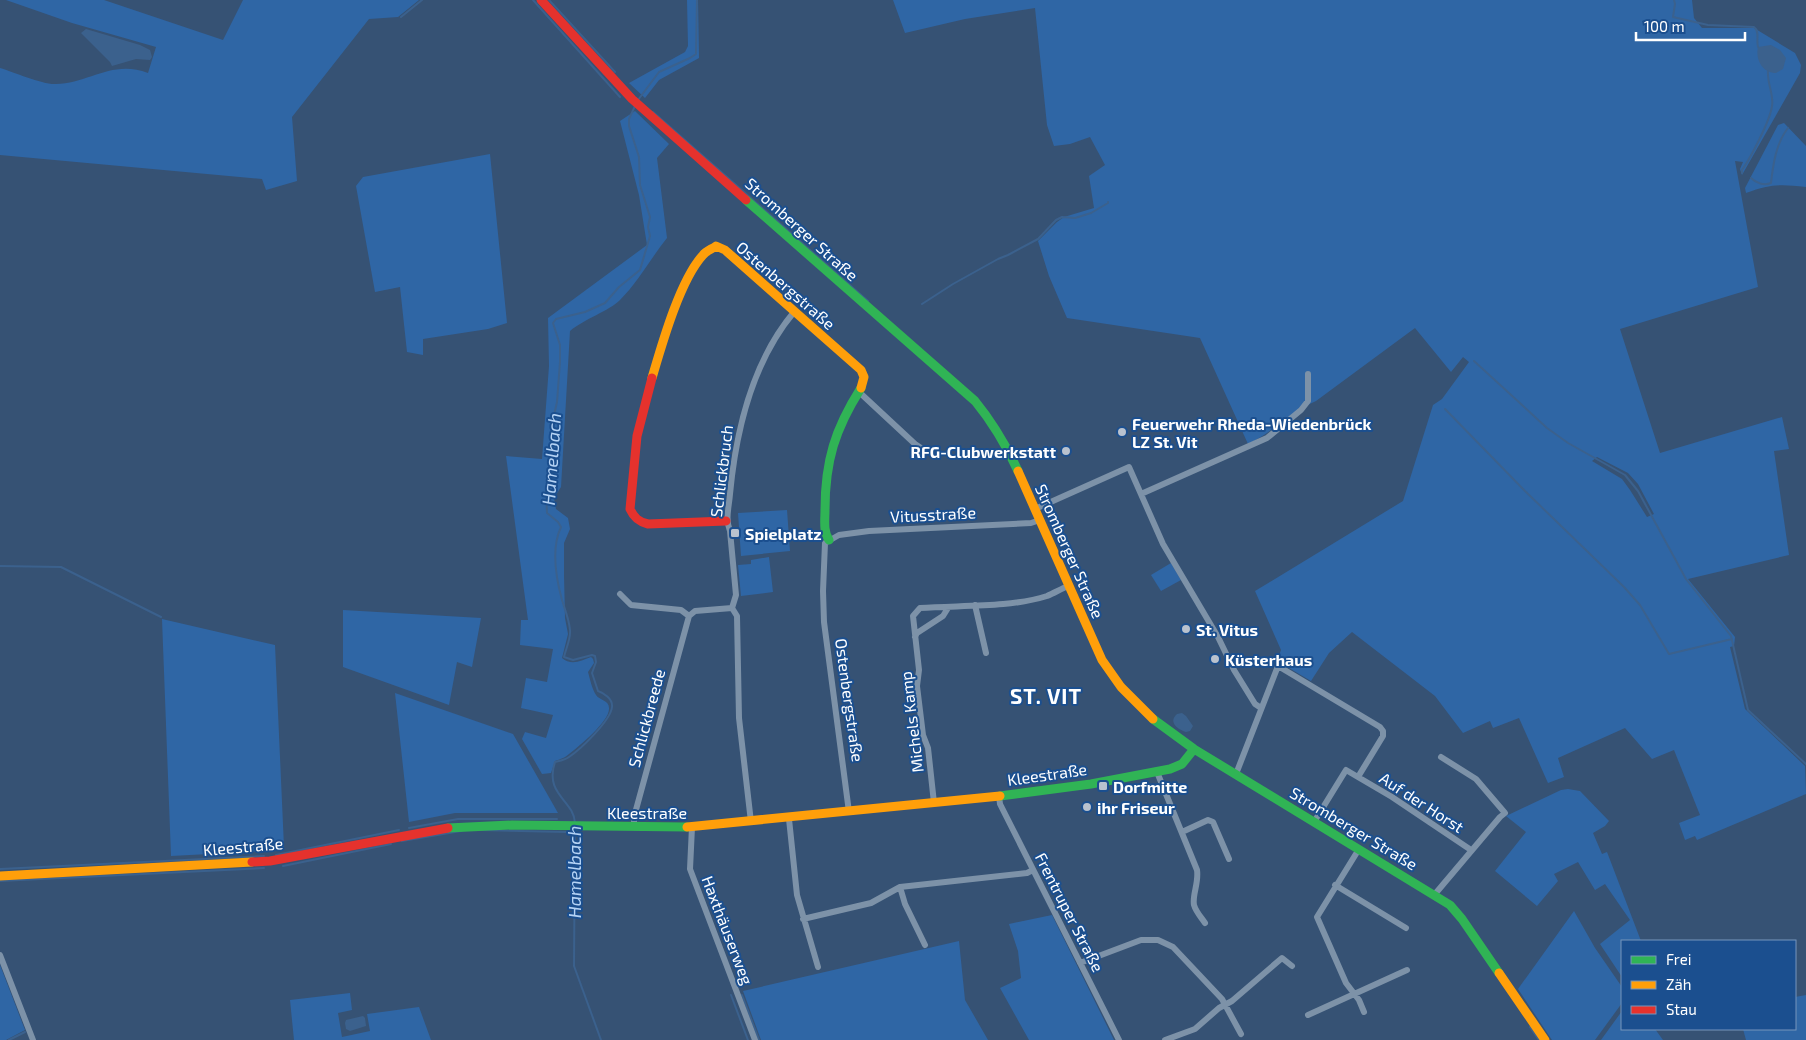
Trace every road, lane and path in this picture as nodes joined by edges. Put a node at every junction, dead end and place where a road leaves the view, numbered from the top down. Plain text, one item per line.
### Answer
1 (541, 0) edge
2 (794, 312) junction
3 (1308, 374) dead end
4 (858, 391) junction
5 (927, 452) dead end
6 (1141, 494) junction
7 (1035, 509) junction
8 (1040, 520) junction
9 (726, 521) junction
10 (829, 540) junction
11 (1068, 586) junction
12 (620, 594) dead end
13 (974, 605) junction
14 (732, 608) junction
15 (948, 608) junction
16 (689, 616) junction
17 (914, 637) junction
18 (986, 653) dead end
19 (1261, 708) junction
20 (1194, 749) junction
21 (1441, 757) dead end
22 (1157, 772) junction
23 (1236, 774) junction
24 (1358, 777) junction
25 (999, 796) junction
26 (934, 803) junction
27 (849, 812) junction
28 (789, 819) junction
29 (751, 822) junction
30 (1314, 822) junction
31 (634, 827) junction
32 (692, 827) junction
33 (1182, 832) junction
34 (1359, 849) junction
35 (1471, 850) junction
36 (1230, 859) dead end
37 (1033, 870) junction
38 (0, 876) edge
39 (1335, 885) junction
40 (900, 887) junction
41 (1435, 894) junction
42 (803, 919) junction
43 (1205, 922) dead end
44 (1406, 928) dead end
45 (925, 944) dead end
46 (0, 955) edge
47 (1080, 963) junction
48 (1292, 966) dead end
49 (818, 967) dead end
50 (1407, 970) dead end
51 (1354, 994) junction
52 (1226, 1004) junction
53 (1364, 1012) dead end
54 (1308, 1015) dead end
55 (1241, 1034) dead end
56 (32, 1040) edge
57 (755, 1040) edge
58 (1119, 1040) edge
59 (1164, 1040) edge
60 (1545, 1040) edge

1 - 7 street, Stromberger Straße
2 - 4 street, Ostenbergstraße
2 - 9 street, Schlickbruch
2 - 9 street, Ostenbergstraße
3 - 6 street
4 - 5 street
4 - 10 street, Ostenbergstraße
6 - 7 street
6 - 19 street
7 - 8 street, Stromberger Straße
8 - 10 street, Vitusstraße
8 - 11 street, Stromberger Straße
9 - 14 street, Schlickbruch
10 - 27 street, Ostenbergstraße
11 - 13 street, Michels Kamp
11 - 20 street, Stromberger Straße
12 - 16 street
13 - 15 street, Michels Kamp
13 - 18 street
14 - 16 street
14 - 29 street, Schlickbruch
15 - 17 street
15 - 17 street, Michels Kamp
16 - 31 street, Schlickbreede
17 - 26 street, Michels Kamp
19 - 23 street, Auf der Horst
19 - 24 street, Auf der Horst
20 - 22 street, Kleestraße
20 - 23 street, Stromberger Straße
21 - 35 street, Auf der Horst
22 - 25 street, Kleestraße
22 - 33 street
23 - 30 street, Stromberger Straße
24 - 30 street, Auf der Horst
24 - 35 street, Auf der Horst
25 - 26 street, Kleestraße
25 - 37 street, Frentruper Straße
26 - 27 street, Kleestraße
27 - 28 street, Kleestraße
28 - 29 street, Kleestraße
28 - 42 street
29 - 32 street, Kleestraße
30 - 34 street, Stromberger Straße
31 - 32 street, Kleestraße
31 - 38 street, Kleestraße
32 - 57 street, Haxthäuserweg
33 - 36 street
33 - 43 street
34 - 39 street
34 - 41 street, Stromberger Straße
35 - 41 street, Auf der Horst
37 - 40 street
37 - 47 street, Frentruper Straße
39 - 44 street
39 - 51 street
40 - 42 street
40 - 45 street
41 - 60 street, Stromberger Straße
42 - 49 street
46 - 56 street
47 - 52 street
47 - 58 street, Frentruper Straße
48 - 52 street
50 - 51 street
51 - 53 street
51 - 54 street
52 - 55 street
52 - 59 street

